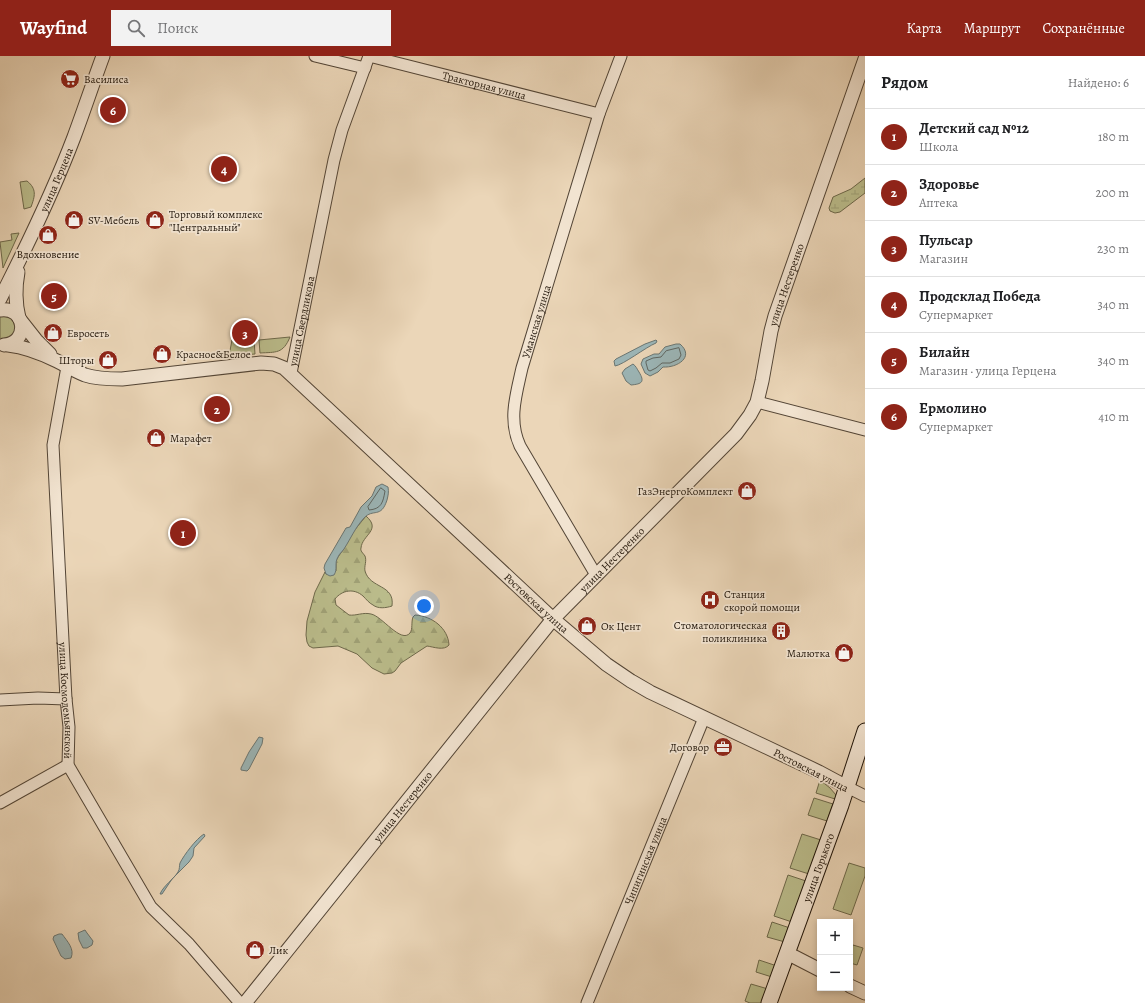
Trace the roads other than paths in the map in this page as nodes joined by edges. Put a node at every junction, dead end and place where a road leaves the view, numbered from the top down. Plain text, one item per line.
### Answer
1 (103, 56) edge
2 (315, 56) edge
3 (369, 56) edge
4 (621, 56) edge
5 (865, 59) edge
6 (365, 68) junction
7 (599, 114) junction
8 (23, 254) junction
9 (0, 299) edge
10 (0, 310) edge
11 (20, 319) junction
12 (2, 345) edge
13 (63, 364) junction
14 (291, 373) junction
15 (757, 402) junction
16 (865, 430) edge
17 (596, 575) junction
18 (553, 619) junction
19 (66, 699) junction
20 (0, 700) edge
21 (704, 718) junction
22 (865, 731) edge
23 (68, 764) junction
24 (847, 787) junction
25 (865, 796) edge
26 (0, 803) edge
27 (787, 953) junction
28 (817, 968) edge
29 (853, 987) edge
30 (865, 993) edge
31 (240, 1003) edge
32 (245, 1003) edge
33 (587, 1003) edge
34 (770, 1003) edge

1 - 8 street, улица Герцена
2 - 6 street
3 - 6 street, улица Свердликова
3 - 7 street, Тракторная улица
4 - 7 street, Уманская улица
5 - 15 street, улица Нестеренко
6 - 14 street, улица Свердликова
7 - 17 street, Уманская улица
8 - 9 street, улица Герцена
8 - 11 street
10 - 11 street
11 - 12 street
11 - 13 street
12 - 13 street, улица Свердликова
13 - 14 street, улица Свердликова
13 - 19 street, улица Космодемьянской
14 - 18 street, Ростовская улица
15 - 16 street
15 - 17 street, улица Нестеренко
17 - 18 street, улица Нестеренко
18 - 21 street, Ростовская улица
18 - 32 street, улица Нестеренко
19 - 20 street
19 - 23 street, улица Космодемьянской
21 - 24 street, Ростовская улица
21 - 33 street, Чипигинская улица
22 - 24 main road, улица Горького
23 - 26 street
23 - 31 street, улица Космодемьянской
24 - 25 street, Ростовская улица
24 - 27 main road, улица Горького
27 - 28 street
27 - 34 main road, улица Горького
29 - 30 street

